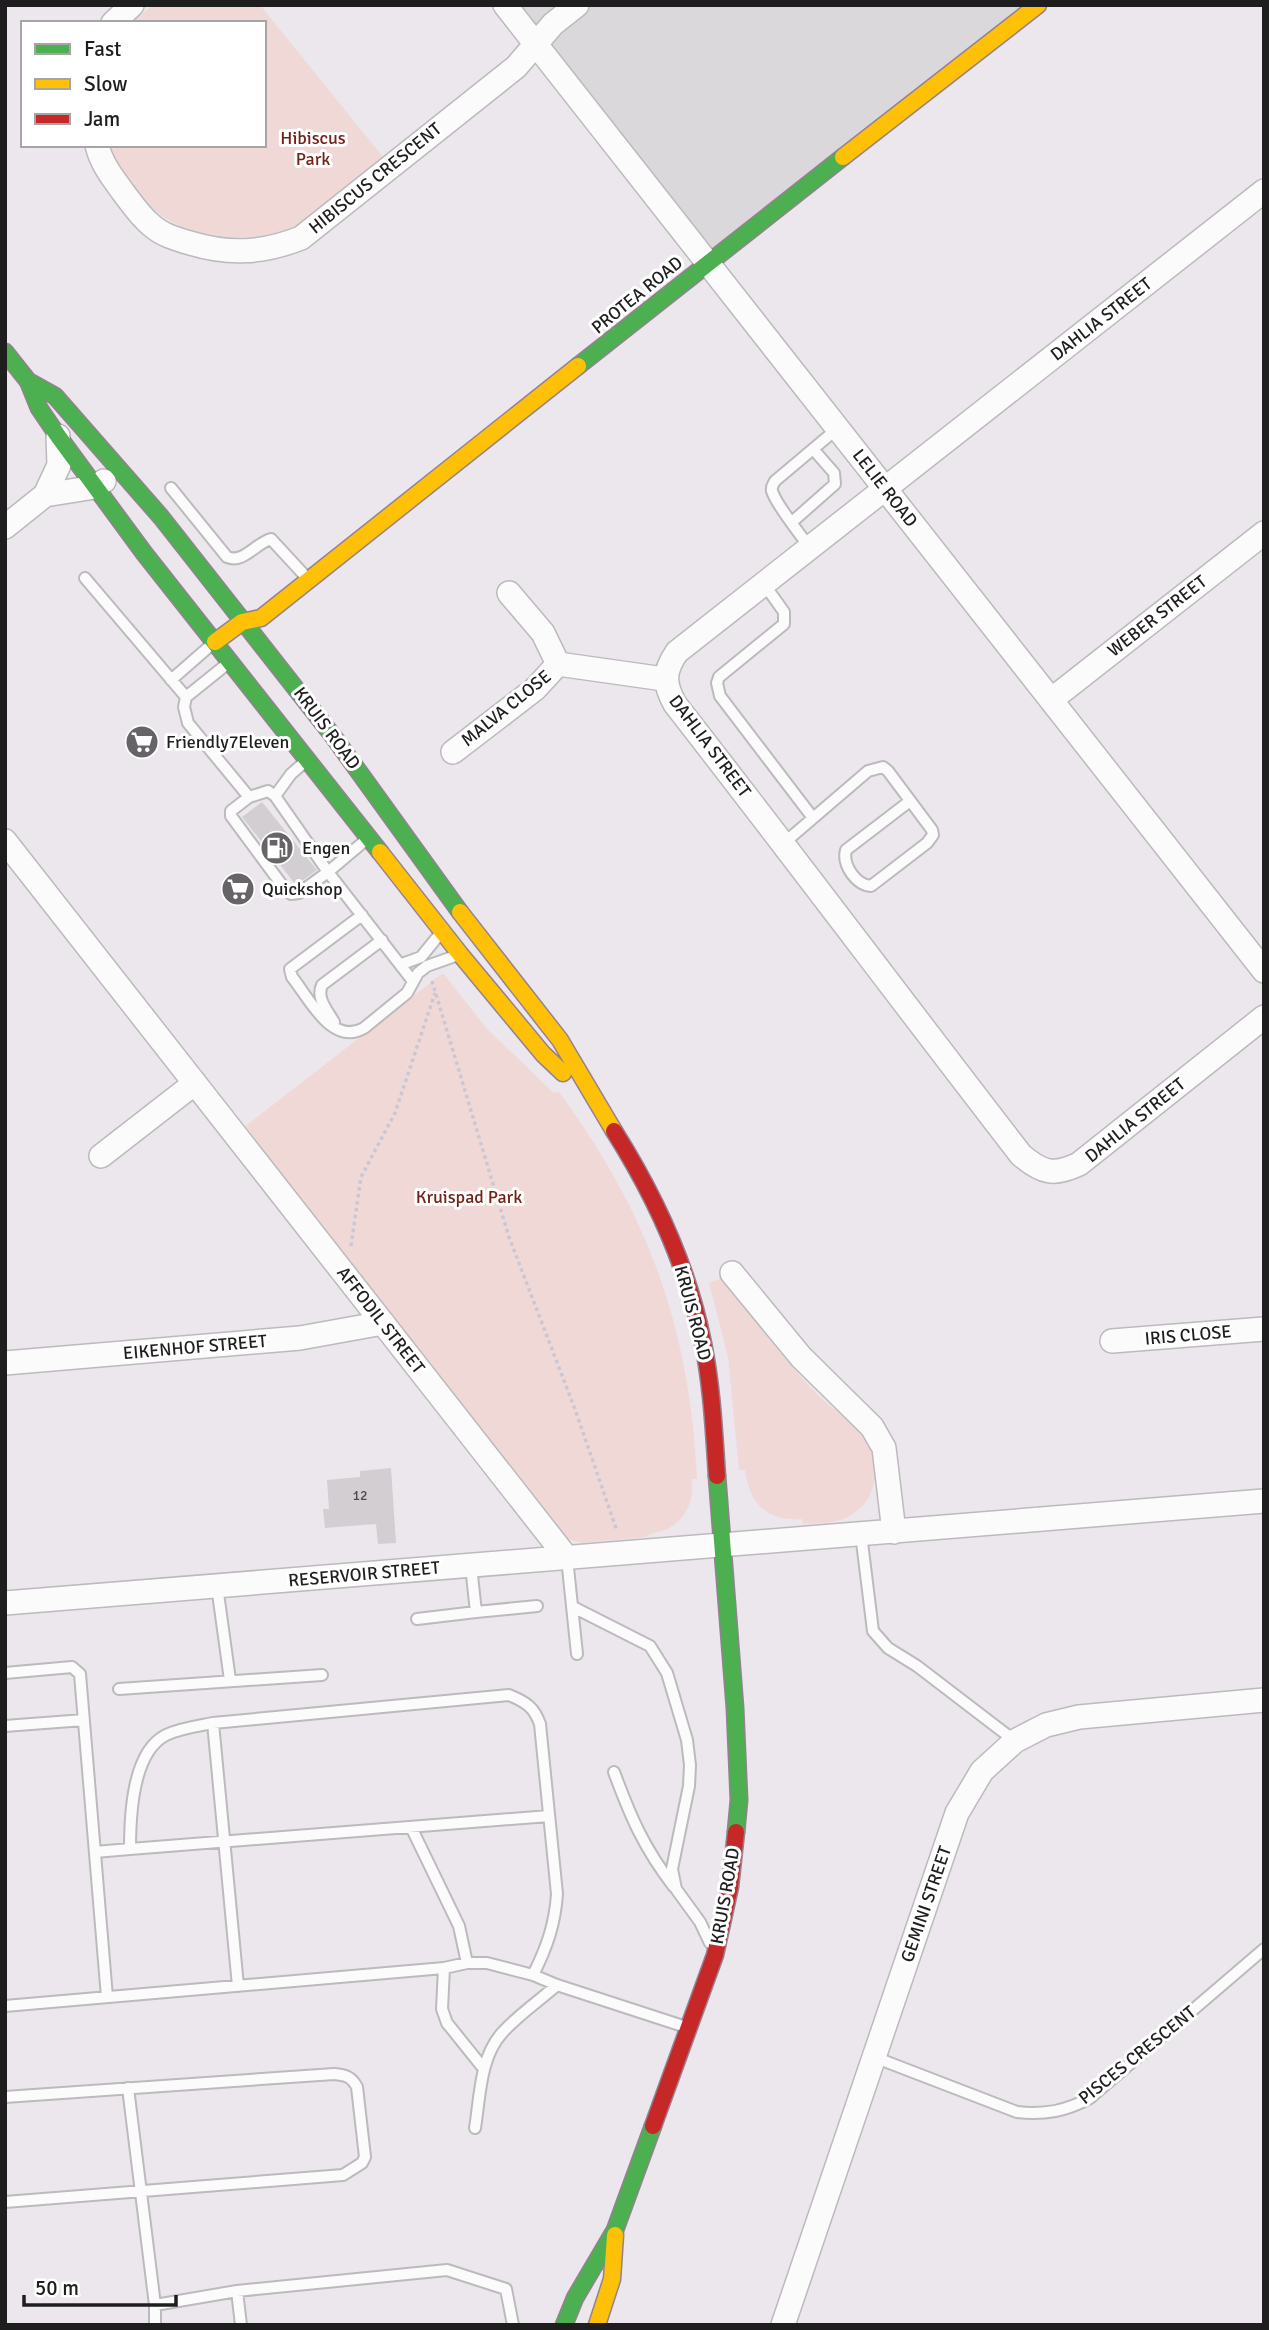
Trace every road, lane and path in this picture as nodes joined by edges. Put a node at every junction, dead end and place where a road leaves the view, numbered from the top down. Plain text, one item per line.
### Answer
1 (132, 5) edge
2 (505, 5) edge
3 (577, 5) edge
4 (1038, 5) edge
5 (115, 21) edge
6 (536, 44) junction
7 (98, 147) edge
8 (1264, 191) edge
9 (708, 263) junction
10 (5, 352) edge
11 (28, 381) junction
12 (838, 428) junction
13 (58, 436) junction
14 (813, 449) junction
15 (121, 470) junction
16 (95, 487) junction
17 (171, 488) dead end
18 (886, 489) junction
19 (46, 495) junction
20 (792, 522) junction
21 (5, 527) edge
22 (1264, 533) edge
23 (810, 548) junction
24 (85, 578) dead end
25 (309, 580) junction
26 (764, 584) junction
27 (509, 593) dead end
28 (261, 618) junction
29 (242, 622) junction
30 (215, 642) junction
31 (244, 651) junction
32 (558, 664) junction
33 (664, 679) junction
34 (171, 680) junction
35 (186, 697) junction
36 (1051, 700) junction
37 (453, 752) dead end
38 (307, 760) junction
39 (275, 796) junction
40 (249, 797) junction
41 (910, 801) junction
42 (813, 818) junction
43 (382, 828) junction
44 (5, 841) edge
45 (783, 843) junction
46 (328, 872) junction
47 (362, 915) junction
48 (442, 929) junction
49 (382, 940) junction
50 (460, 954) junction
51 (402, 964) junction
52 (427, 966) junction
53 (1264, 971) edge
54 (412, 979) junction
55 (435, 991) junction
56 (1264, 1017) edge
57 (342, 1033) junction
58 (195, 1083) junction
59 (595, 1102) junction
60 (101, 1156) dead end
61 (732, 1273) dead end
62 (346, 1276) junction
63 (383, 1323) junction
64 (1264, 1329) edge
65 (1112, 1342) dead end
66 (5, 1363) edge
67 (1264, 1501) edge
68 (894, 1532) junction
69 (861, 1534) junction
70 (723, 1545) junction
71 (624, 1553) junction
72 (567, 1558) junction
73 (471, 1566) junction
74 (217, 1586) junction
75 (5, 1603) edge
76 (537, 1605) dead end
77 (573, 1607) junction
78 (476, 1612) junction
79 (417, 1619) dead end
80 (577, 1654) dead end
81 (5, 1673) edge
82 (322, 1675) dead end
83 (230, 1680) junction
84 (119, 1689) dead end
85 (1264, 1700) edge
86 (84, 1720) junction
87 (213, 1723) junction
88 (5, 1726) edge
89 (1015, 1741) junction
90 (614, 1772) dead end
91 (549, 1816) junction
92 (411, 1827) junction
93 (225, 1843) junction
94 (130, 1849) junction
95 (95, 1852) junction
96 (676, 1889) junction
97 (1264, 1949) edge
98 (715, 1955) junction
99 (467, 1963) junction
100 (444, 1968) junction
101 (533, 1975) junction
102 (557, 1985) junction
103 (238, 1986) junction
104 (107, 1997) junction
105 (5, 2006) edge
106 (688, 2028) junction
107 (874, 2057) junction
108 (484, 2068) junction
109 (128, 2088) junction
110 (5, 2097) edge
111 (475, 2128) dead end
112 (141, 2191) junction
113 (5, 2202) edge
114 (615, 2230) junction
115 (237, 2291) junction
116 (155, 2305) junction
117 (155, 2325) edge
118 (242, 2325) edge
119 (513, 2325) edge
120 (564, 2325) edge
121 (597, 2325) edge
122 (783, 2325) edge

1 - 5 street
2 - 6 street, LELIE ROAD
3 - 6 street, HIBISCUS CRESCENT
4 - 9 street, PROTEA ROAD
6 - 7 street, HIBISCUS CRESCENT
6 - 9 street, LELIE ROAD
8 - 18 street, DAHLIA STREET
9 - 12 street, LELIE ROAD
9 - 25 street, PROTEA ROAD
10 - 11 street, KRUIS ROAD
11 - 13 street, KRUIS ROAD
11 - 15 street, KRUIS ROAD
12 - 14 lane
12 - 18 street, LELIE ROAD
13 - 16 street, KRUIS ROAD
13 - 19 street
14 - 20 lane
14 - 20 lane
15 - 16 street
15 - 29 street, KRUIS ROAD
16 - 19 street
16 - 30 street, KRUIS ROAD
17 - 25 lane
18 - 23 street, DAHLIA STREET
18 - 36 street, LELIE ROAD
19 - 21 street
20 - 23 lane
22 - 36 street, WEBER STREET
23 - 26 street, DAHLIA STREET
24 - 34 lane
25 - 28 street, PROTEA ROAD
26 - 33 street, DAHLIA STREET
26 - 42 lane
27 - 32 street, MALVA CLOSE
28 - 29 street, PROTEA ROAD
28 - 31 street
29 - 30 street, PROTEA ROAD
29 - 31 street, KRUIS ROAD
30 - 31 street, KRUIS ROAD
30 - 34 lane
31 - 35 lane
31 - 38 street, KRUIS ROAD
31 - 43 street, KRUIS ROAD
32 - 33 street, MALVA CLOSE
32 - 37 street, MALVA CLOSE
33 - 45 street, DAHLIA STREET
34 - 35 lane
35 - 40 lane
36 - 53 street, LELIE ROAD
38 - 39 lane
38 - 43 street, KRUIS ROAD
39 - 40 lane
39 - 46 lane
40 - 46 lane
41 - 41 lane
41 - 42 lane
42 - 45 lane
43 - 46 lane
43 - 48 street, KRUIS ROAD
43 - 59 street, KRUIS ROAD
44 - 58 street, AFFODIL STREET
45 - 56 street, DAHLIA STREET
46 - 47 lane
47 - 49 lane
47 - 57 lane
48 - 50 street, KRUIS ROAD
48 - 51 lane
49 - 51 lane
49 - 57 lane
50 - 52 lane
50 - 59 street, KRUIS ROAD
51 - 54 lane
52 - 54 lane
52 - 55 path
54 - 57 lane
55 - 62 path
55 - 71 path
58 - 60 street
58 - 62 street, AFFODIL STREET
59 - 70 street, KRUIS ROAD
61 - 68 street
62 - 63 street, AFFODIL STREET
63 - 66 street, EIKENHOF STREET
63 - 72 street, AFFODIL STREET
64 - 65 street, IRIS CLOSE
67 - 68 street
68 - 69 street
69 - 70 street
69 - 89 lane
70 - 71 street, RESERVOIR STREET
70 - 98 street, KRUIS ROAD
71 - 72 street, RESERVOIR STREET
72 - 73 street, RESERVOIR STREET
72 - 77 lane
73 - 74 street, RESERVOIR STREET
73 - 78 lane
74 - 75 street, RESERVOIR STREET
74 - 83 lane
76 - 78 lane
77 - 80 lane
77 - 96 lane
78 - 79 lane
81 - 86 lane
82 - 83 lane
83 - 84 lane
85 - 89 street, GEMINI STREET
86 - 88 lane
86 - 95 lane
87 - 91 lane
87 - 93 lane
87 - 94 lane
89 - 107 street, GEMINI STREET
90 - 96 lane
91 - 92 lane
91 - 101 lane
92 - 93 lane
92 - 99 lane
93 - 94 lane
93 - 103 lane
94 - 95 lane
95 - 104 lane
96 - 98 lane
97 - 107 lane, PISCES CRESCENT
98 - 106 street, KRUIS ROAD
99 - 100 lane
99 - 101 lane
100 - 103 lane
100 - 108 lane
101 - 102 lane
102 - 106 lane
102 - 108 lane
103 - 104 lane
104 - 105 lane
106 - 114 street, KRUIS ROAD
107 - 122 street, GEMINI STREET
108 - 111 lane
109 - 110 lane
109 - 112 lane
109 - 112 lane
112 - 113 lane
112 - 116 lane
114 - 120 street, KRUIS ROAD
114 - 121 street, KRUIS ROAD
115 - 116 lane
115 - 118 lane
115 - 119 lane
116 - 117 lane

